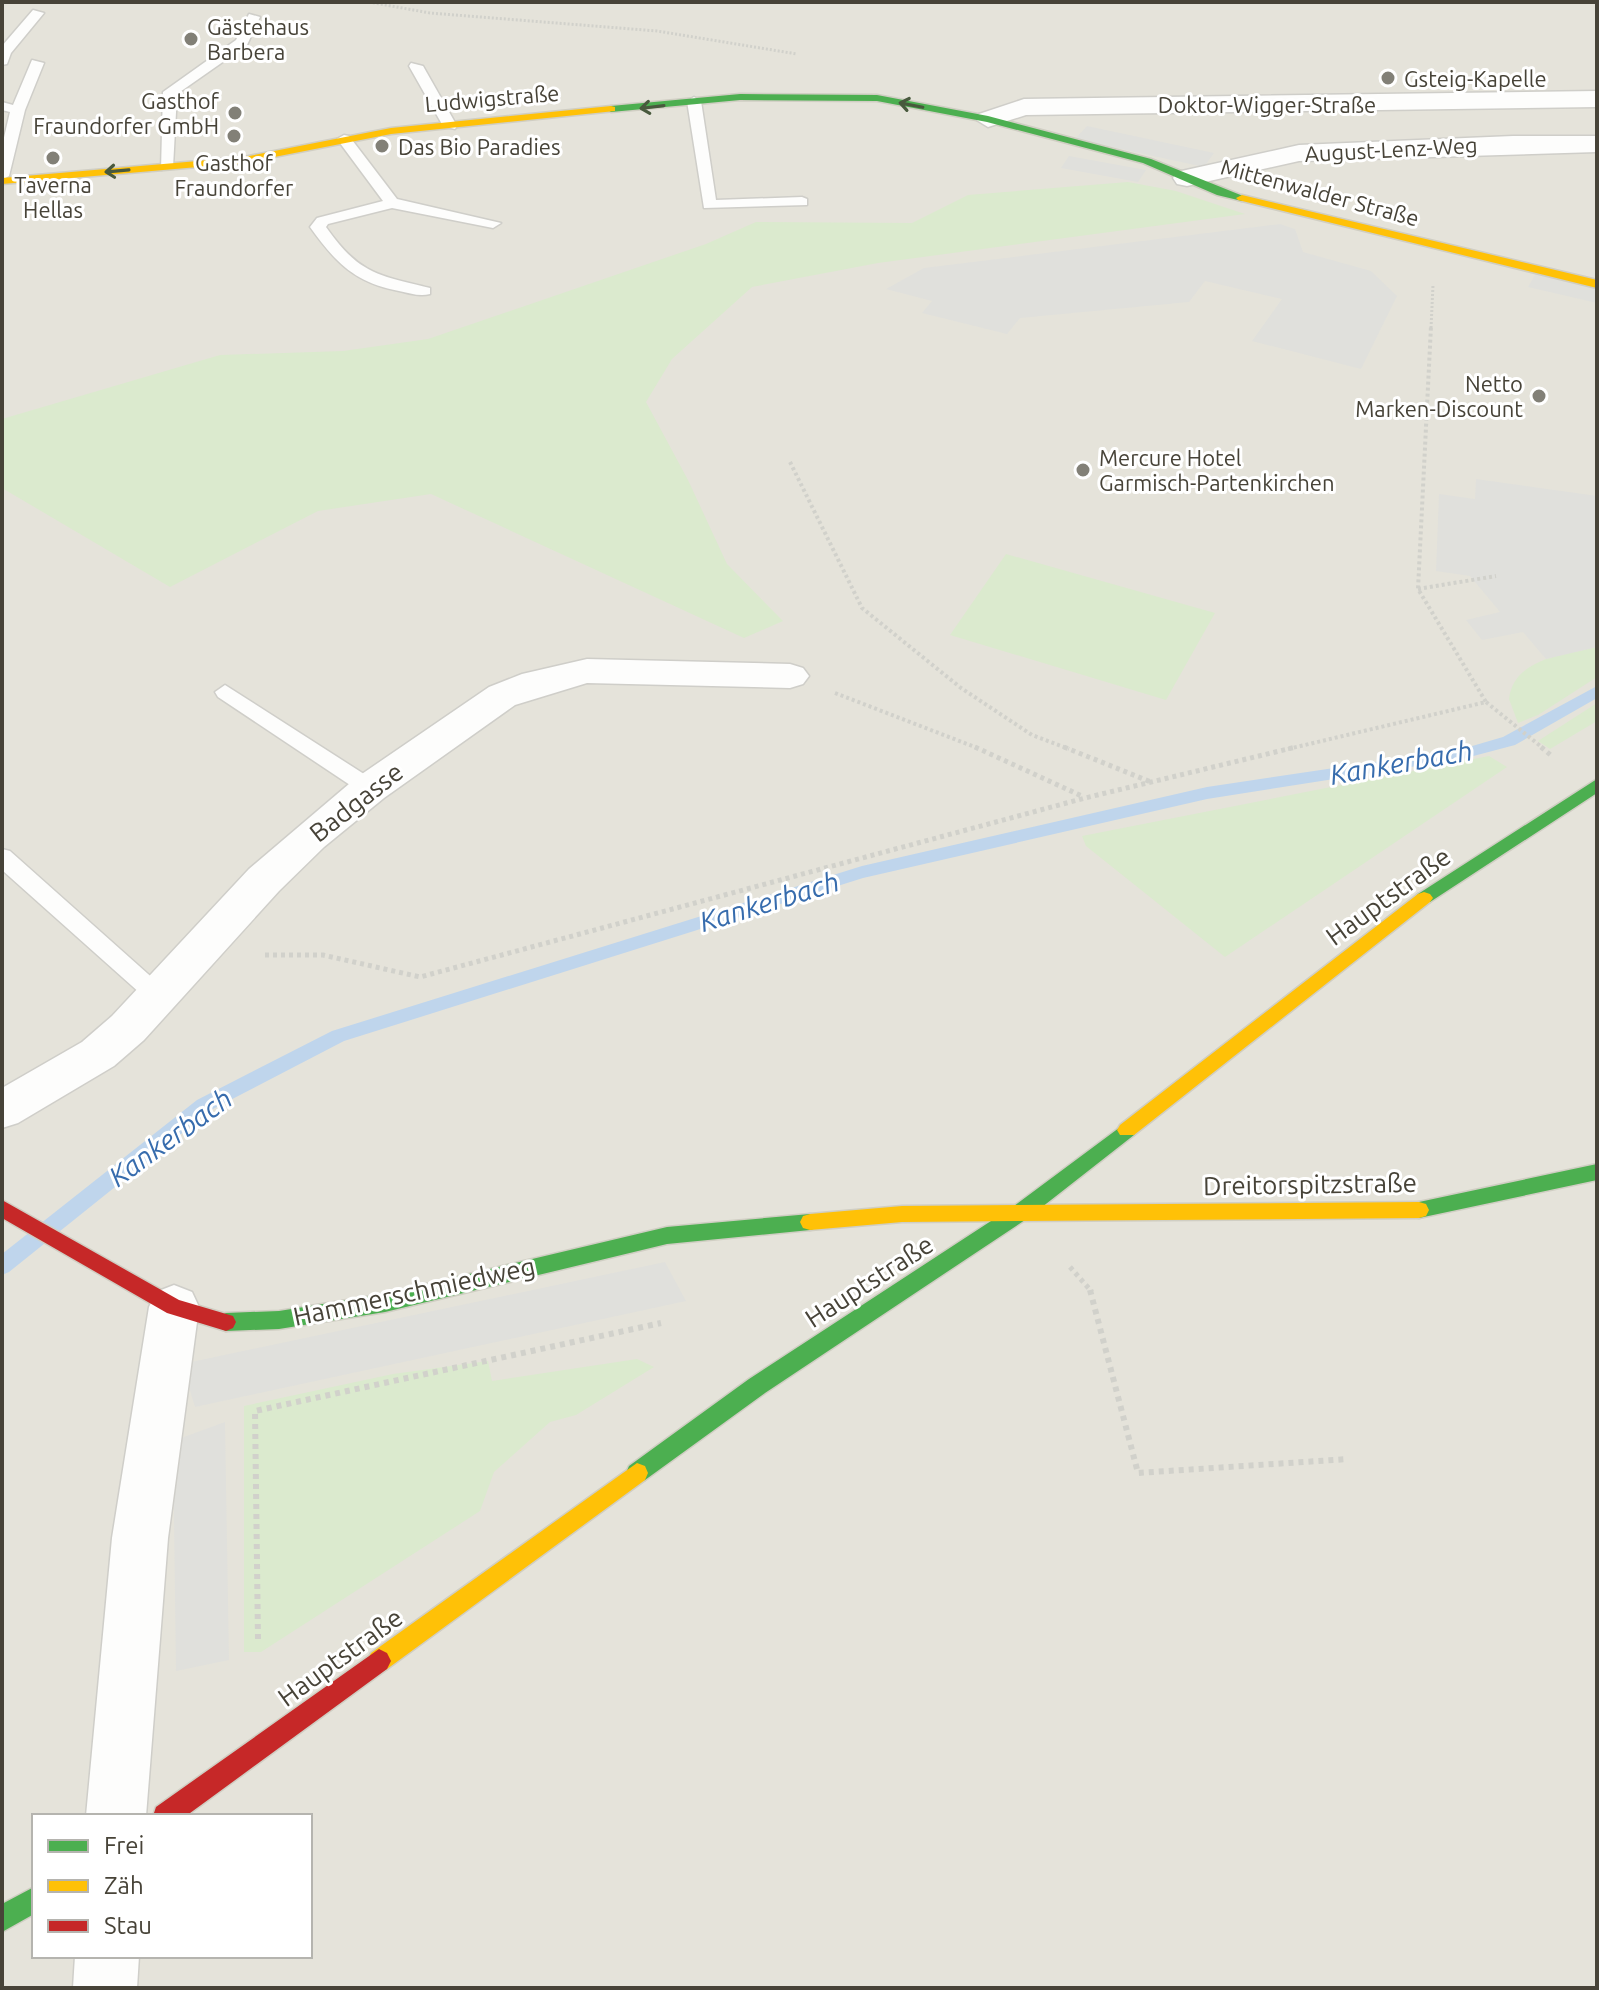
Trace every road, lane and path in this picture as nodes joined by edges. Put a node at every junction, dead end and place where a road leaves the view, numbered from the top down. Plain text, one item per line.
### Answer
1 (369, 2) edge
2 (38, 13) dead end
3 (254, 17) dead end
4 (776, 49) dead end
5 (2, 61) edge
6 (37, 63) dead end
7 (416, 66) dead end
8 (1597, 99) edge
9 (694, 101) junction
10 (2, 106) edge
11 (18, 110) junction
12 (988, 119) junction
13 (450, 126) junction
14 (344, 139) junction
15 (1597, 144) edge
16 (166, 167) junction
17 (2, 178) edge
18 (1187, 178) junction
19 (802, 202) dead end
20 (392, 203) junction
21 (493, 223) dead end
22 (1426, 245) junction
23 (1597, 284) edge
24 (424, 291) dead end
25 (790, 462) dead end
26 (1496, 576) dead end
27 (1418, 589) junction
28 (790, 676) joint
29 (225, 692) dead end
30 (1486, 702) junction
31 (1533, 743) dead end
32 (1152, 783) junction
33 (1597, 785) edge
34 (370, 788) junction
35 (1085, 798) junction
36 (2, 857) edge
37 (196, 955) junction
38 (158, 996) junction
39 (2, 1110) edge
40 (1597, 1172) edge
41 (2, 1208) edge
42 (1021, 1212) junction
43 (174, 1307) junction
44 (661, 1323) dead end
45 (1348, 1459) dead end
46 (258, 1639) dead end
47 (116, 1814) edge
48 (168, 1814) edge
49 (32, 1901) edge
50 (2, 1919) edge
51 (107, 1958) edge
52 (105, 1988) edge

1 - 4 path
2 - 5 lane
3 - 16 lane
6 - 11 lane
7 - 13 lane
8 - 12 street, Doktor-Wigger-Straße
12 -> 9 street, Ludwigstraße
9 -> 13 street, Ludwigstraße
9 - 19 lane
10 - 11 lane
11 - 17 lane
12 - 18 street, Mittenwalder Straße
13 - 14 street, Ludwigstraße
14 - 16 street, Ludwigstraße
14 - 20 lane
15 - 18 street, August-Lenz-Weg
16 -> 17 street, Ludwigstraße
18 - 22 street, Mittenwalder Straße
20 - 21 lane
20 - 24 lane
22 - 23 street, Mittenwalder Straße
22 - 27 path
25 - 32 path
26 - 27 path
27 - 30 path
28 - 34 street, Badgasse
28 - 35 path
29 - 34 lane
30 - 31 path
30 - 32 path
32 - 35 path
33 - 42 street, Hauptstraße
34 - 37 street, Badgasse
35 - 37 path
36 - 38 lane
37 - 38 street, Badgasse
38 - 39 street, Badgasse
40 - 42 street, Dreitorspitzstraße
41 - 43 street
42 - 43 street, Hammerschmiedweg
42 - 45 path
42 - 48 street, Hauptstraße
43 - 47 street
44 - 46 path
49 - 50 street
51 - 52 street

